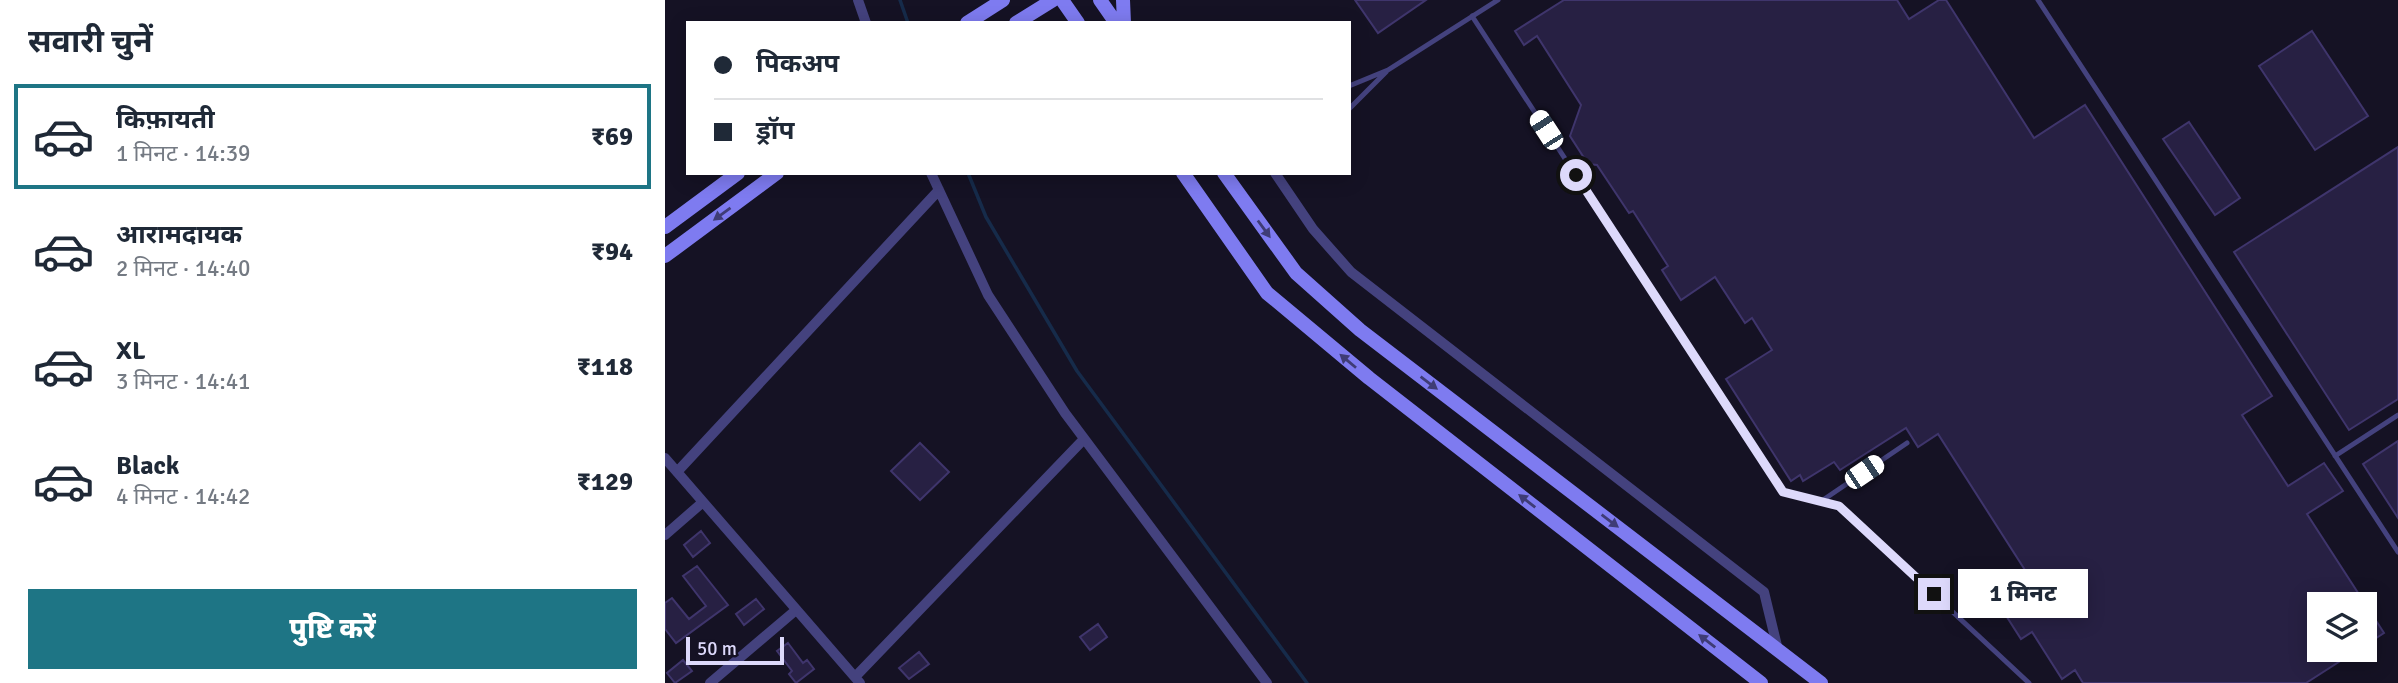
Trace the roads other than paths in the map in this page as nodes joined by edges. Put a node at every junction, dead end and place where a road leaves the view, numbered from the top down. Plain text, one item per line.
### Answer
1 (858, 0) edge
2 (1003, 0) edge
3 (1053, 0) edge
4 (1062, 0) edge
5 (1100, 0) edge
6 (1123, 0) edge
7 (1497, 0) edge
8 (2038, 0) edge
9 (1472, 16) junction
10 (865, 21) edge
11 (970, 21) edge
12 (1019, 21) edge
13 (1077, 21) edge
14 (1115, 21) edge
15 (1124, 21) edge
16 (1388, 70) junction
17 (1351, 85) edge
18 (1351, 107) edge
19 (735, 175) edge
20 (774, 175) edge
21 (932, 175) edge
22 (1184, 175) edge
23 (1225, 175) edge
24 (1276, 175) edge
25 (939, 190) junction
26 (665, 227) edge
27 (665, 256) edge
28 (2398, 415) edge
29 (1084, 439) junction
30 (1906, 443) dead end
31 (2335, 456) junction
32 (665, 458) edge
33 (677, 472) junction
34 (703, 502) junction
35 (1821, 502) junction
36 (665, 535) edge
37 (2398, 552) edge
38 (796, 610) junction
39 (1779, 651) junction
40 (857, 680) edge
41 (710, 683) edge
42 (1267, 683) edge
43 (1761, 683) edge
44 (1821, 683) edge
45 (2029, 683) edge

1 - 10 street
2 - 11 main road
3 - 12 main road
4 - 13 main road
5 - 14 main road
6 - 15 main road
7 - 9 lane
8 - 31 lane
9 - 16 lane
9 - 35 lane
16 - 17 lane
16 - 18 lane
19 - 26 main road
20 -> 27 main road
21 - 25 street
43 -> 22 main road
23 -> 39 main road
24 - 39 street
25 - 29 street
25 - 33 street
28 - 31 lane
29 - 40 street
29 - 42 street
30 - 35 lane
31 - 37 lane
32 - 33 street
33 - 34 street
34 - 36 street
34 - 38 street
35 - 45 lane
38 - 40 street
38 - 41 street
39 - 44 main road

